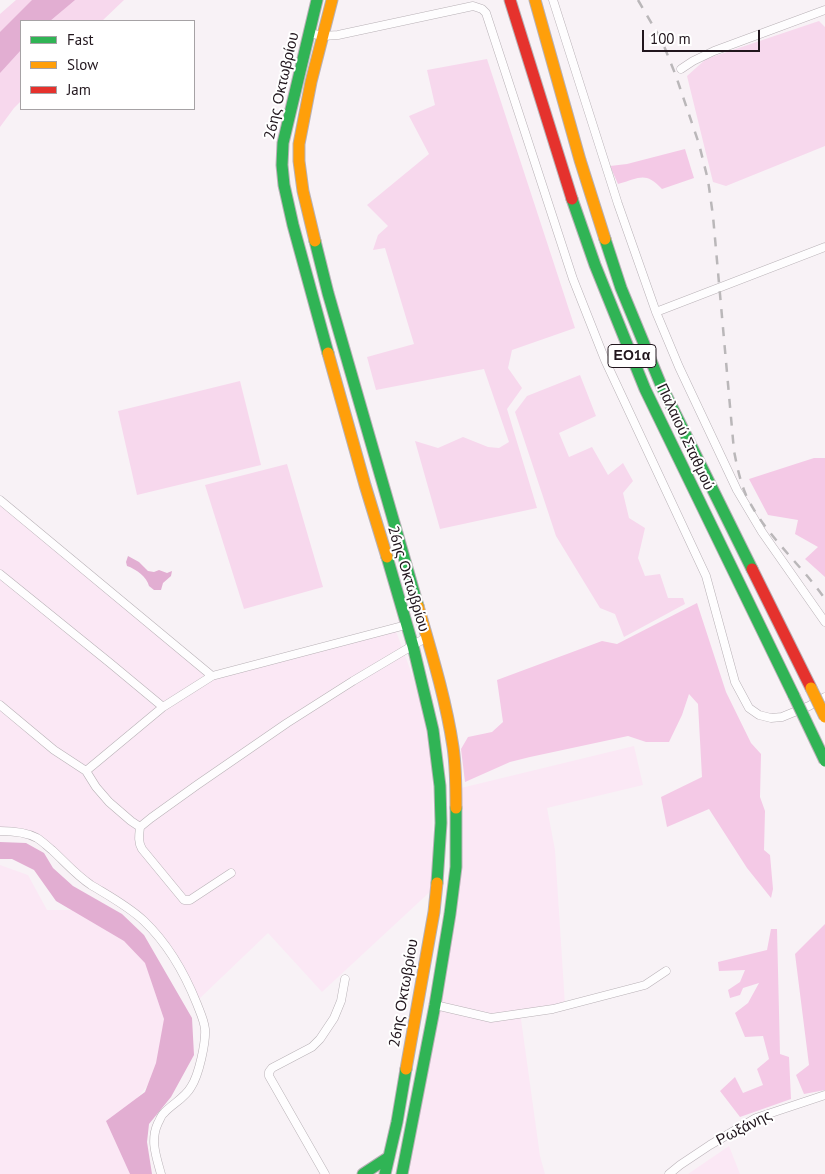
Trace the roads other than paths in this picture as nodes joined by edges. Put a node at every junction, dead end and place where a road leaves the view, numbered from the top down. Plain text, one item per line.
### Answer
1 (317, 0) edge
2 (332, 0) edge
3 (510, 0) edge
4 (536, 0) edge
5 (554, 0) edge
6 (825, 10) edge
7 (309, 33) junction
8 (323, 36) junction
9 (681, 69) dead end
10 (825, 247) edge
11 (656, 312) junction
12 (0, 500) edge
13 (0, 574) edge
14 (825, 622) edge
15 (406, 624) junction
16 (427, 637) junction
17 (413, 646) junction
18 (212, 676) junction
19 (825, 697) edge
20 (0, 705) edge
21 (163, 707) junction
22 (825, 717) edge
23 (825, 761) edge
24 (86, 771) junction
25 (140, 827) junction
26 (0, 831) edge
27 (231, 873) dead end
28 (666, 971) dead end
29 (346, 979) dead end
30 (435, 1005) junction
31 (825, 1094) edge
32 (389, 1157) junction
33 (680, 1165) junction
34 (161, 1174) edge
35 (326, 1174) edge
36 (363, 1174) edge
37 (385, 1174) edge
38 (402, 1174) edge
39 (669, 1174) edge
40 (684, 1174) edge

1 - 7 main road, 26ης Οκτωβρίου
2 - 8 main road, 26ης Οκτωβρίου
3 - 23 main road, Παλαιού Σταθμού / ΕΟ1α, bridge
4 - 22 main road, Παλαιού Σταθμού / ΕΟ1α, bridge
5 - 11 street
6 - 9 street
7 - 8 street
7 - 15 main road, 26ης Οκτωβρίου
8 - 16 main road, 26ης Οκτωβρίου
8 - 19 street
10 - 11 street
11 - 14 street
12 - 18 street
13 - 21 street
15 - 17 main road, 26ης Οκτωβρίου
15 - 18 street
16 - 17 street
16 - 30 main road, 26ης Οκτωβρίου
17 - 25 street
17 - 32 main road, 26ης Οκτωβρίου
18 - 21 street
20 - 24 street
21 - 24 street
24 - 25 street
25 - 27 street
26 - 34 street
28 - 30 street
29 - 35 street
30 - 38 main road, 26ης Οκτωβρίου
31 - 33 street, Ρωξάνης
32 - 36 main road
32 - 37 main road, 26ης Οκτωβρίου
33 - 39 street, Ρωξάνης
33 - 40 street

